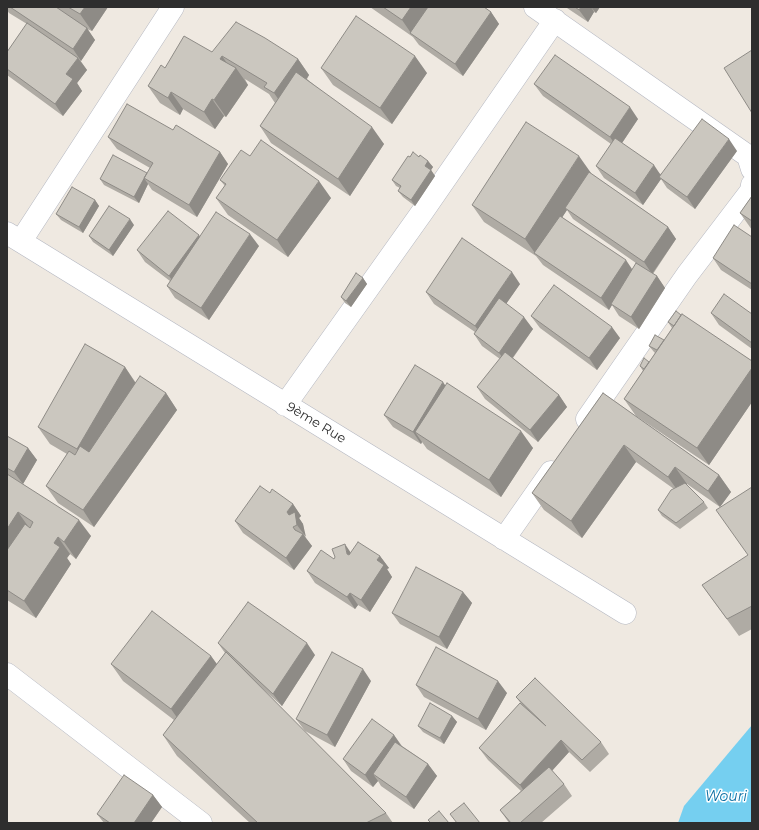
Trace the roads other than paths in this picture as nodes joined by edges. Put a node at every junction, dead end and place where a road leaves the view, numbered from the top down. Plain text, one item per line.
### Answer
1 (173, 7) edge
2 (534, 7) edge
3 (555, 20) junction
4 (752, 169) edge
5 (752, 185) edge
6 (14, 237) edge
7 (285, 405) junction
8 (576, 436) edge
9 (562, 455) edge
10 (504, 538) junction
11 (625, 613) dead end
12 (7, 674) edge
13 (201, 823) edge

1 - 6 street
2 - 3 street
3 - 4 street
3 - 7 street
5 - 8 street
6 - 7 street, 9ème Rue
7 - 10 street, 9ème Rue
9 - 10 street
10 - 11 street, 9ème Rue
12 - 13 street

